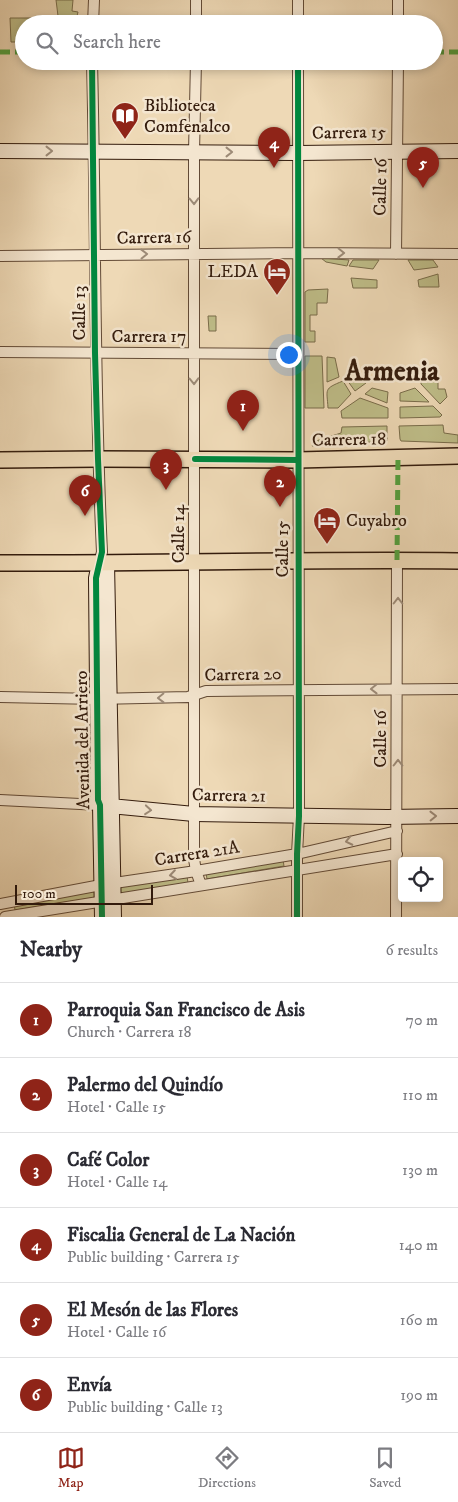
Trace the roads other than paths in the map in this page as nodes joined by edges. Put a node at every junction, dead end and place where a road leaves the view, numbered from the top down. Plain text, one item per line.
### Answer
1 (94, 0) edge
2 (196, 0) edge
3 (298, 0) edge
4 (398, 0) edge
5 (93, 15) edge
6 (196, 15) edge
7 (298, 15) edge
8 (398, 15) edge
9 (92, 70) edge
10 (196, 70) edge
11 (298, 70) edge
12 (398, 70) edge
13 (397, 151) junction
14 (458, 151) edge
15 (0, 152) edge
16 (94, 152) junction
17 (194, 152) junction
18 (298, 153) junction
19 (297, 253) junction
20 (308, 253) junction
21 (195, 254) junction
22 (396, 254) junction
23 (458, 254) edge
24 (95, 255) junction
25 (0, 256) edge
26 (298, 273) junction
27 (0, 352) edge
28 (95, 353) junction
29 (194, 354) junction
30 (298, 354) junction
31 (458, 456) edge
32 (98, 459) junction
33 (195, 459) junction
34 (0, 460) edge
35 (298, 460) junction
36 (298, 560) junction
37 (397, 560) junction
38 (194, 561) junction
39 (458, 561) edge
40 (0, 563) edge
41 (103, 563) junction
42 (397, 689) junction
43 (458, 689) edge
44 (298, 691) junction
45 (194, 693) junction
46 (0, 697) edge
47 (103, 699) junction
48 (0, 800) edge
49 (106, 806) junction
50 (194, 814) junction
51 (299, 816) junction
52 (458, 816) edge
53 (397, 824) junction
54 (297, 854) junction
55 (396, 854) junction
56 (196, 871) junction
57 (297, 871) junction
58 (107, 884) junction
59 (201, 885) junction
60 (107, 901) junction
61 (0, 904) edge
62 (0, 908) edge
63 (5, 917) edge
64 (102, 917) edge
65 (114, 917) edge
66 (296, 917) edge
67 (396, 917) edge

1 - 5 street
2 - 6 street
3 - 7 street
4 - 8 street
9 - 16 street, Calle 13
10 - 17 street, Calle 14
11 - 18 street, Calle 15
12 - 13 street, Calle 16
13 - 14 street, Carrera 15
13 - 18 street, Carrera 15
13 - 22 street, Calle 16
15 -> 16 street, Carrera 15
16 - 17 street, Carrera 15
16 - 24 street, Calle 13
17 -> 18 street, Carrera 15
17 -> 21 street, Calle 14
18 - 19 street, Calle 15
19 - 20 street, Carrera 16
19 - 21 street, Carrera 16
19 - 26 street, Calle 15
20 -> 22 street, Carrera 16
20 - 26 street
24 -> 21 street, Carrera 16
21 - 29 street, Calle 14
22 - 23 street, Carrera 16
24 - 25 street, Carrera 16
24 - 28 street, Calle 13
26 - 30 street, Calle 15
27 - 28 street, Carrera 17
28 - 29 street, Carrera 17
28 - 32 street, Calle 13
29 - 30 street, Carrera 17
29 -> 33 street, Calle 14
30 - 35 street, Calle 15
31 - 35 main road, Carrera 18
32 - 33 main road, Carrera 18
32 - 34 main road, Carrera 18
32 - 41 street, Calle 13
33 - 35 main road, Carrera 18
33 - 38 street, Calle 14
35 - 36 street, Calle 15
36 - 37 main road
36 - 38 main road
36 - 44 street, Calle 15
37 - 39 main road
42 -> 37 street, Calle 16
38 - 41 main road
38 - 45 street, Calle 14
40 - 41 main road
41 - 47 street, Avenida del Arriero
42 - 43 street, Carrera 20
42 -> 44 street, Carrera 20
53 -> 42 street, Calle 16
44 - 45 street, Carrera 20
44 - 51 street, Calle 15
45 -> 47 street, Carrera 20
45 - 50 street, Calle 14
46 - 47 street, Carrera 20
47 - 49 street, Avenida del Arriero
48 - 49 street, Carrera 21
49 -> 50 street, Carrera 21
49 - 58 street, Avenida del Arriero
50 - 51 street, Carrera 21
50 - 56 street, Calle 14
51 - 53 street, Carrera 21
51 - 54 street, Calle 15
53 -> 52 street, Carrera 21
53 -> 54 street, Carrera 21A
53 - 55 street, Calle 16
54 - 56 street, Carrera 21A
54 - 57 street, Calle 15
55 - 57 street, Carrera 21A
55 - 67 street, Calle 16
56 -> 58 street, Carrera 21A
56 - 59 street, Calle 14
57 - 59 street, Carrera 21A
57 - 66 street, Calle 15
58 - 60 street, Avenida del Arriero
58 - 61 street, Carrera 21A
59 - 60 street, Carrera 21A
60 - 63 street, Carrera 21A
60 - 64 street, Avenida del Arriero
60 - 65 street, Avenida del Arriero
62 - 63 street

